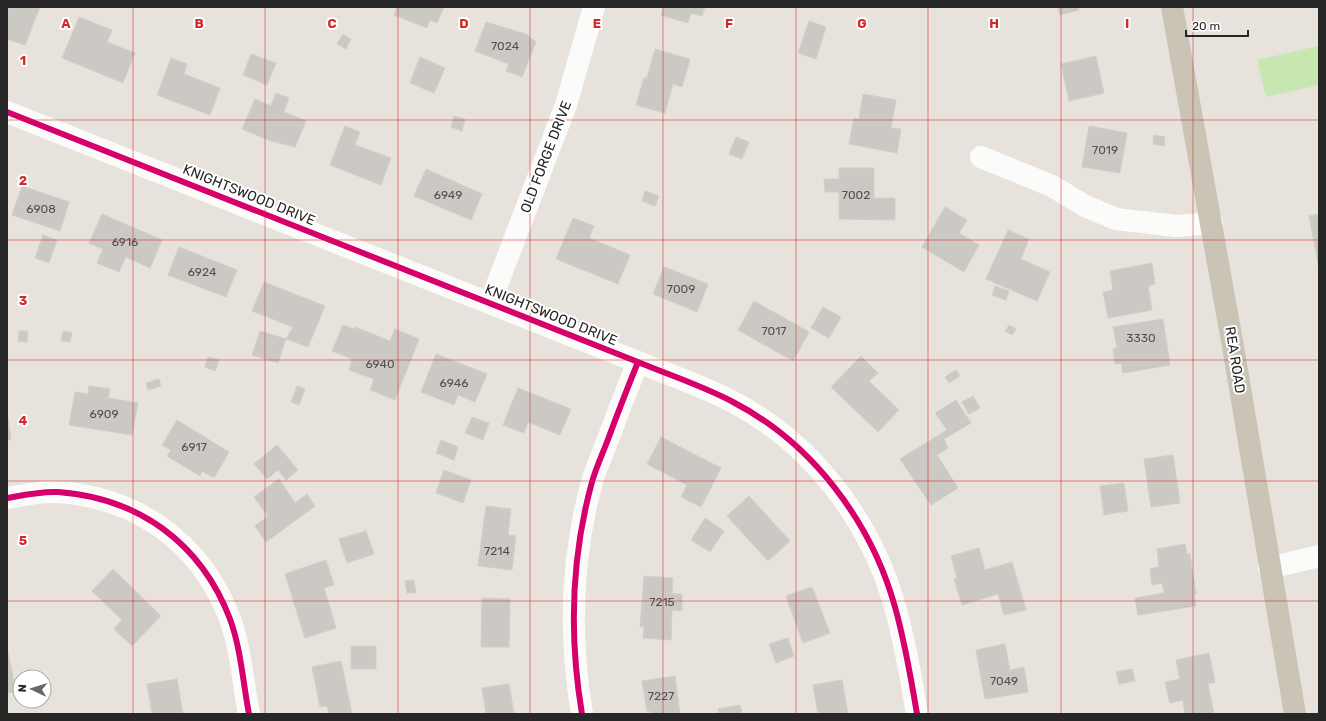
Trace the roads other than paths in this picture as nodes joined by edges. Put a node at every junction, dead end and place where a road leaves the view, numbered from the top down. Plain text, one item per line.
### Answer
1 (594, 7) edge
2 (1172, 7) edge
3 (7, 112) edge
4 (981, 157) dead end
5 (1212, 223) junction
6 (490, 303) junction
7 (638, 362) junction
8 (7, 498) edge
9 (1319, 556) edge
10 (1269, 568) junction
11 (249, 714) edge
12 (582, 714) edge
13 (917, 714) edge
14 (1295, 714) edge

1 - 6 street, OLD FORGE DRIVE
2 - 5 main road, REA ROAD
3 - 6 street, KNIGHTSWOOD DRIVE
4 - 5 street
5 - 10 main road, REA ROAD
6 - 7 street, KNIGHTSWOOD DRIVE
7 - 12 street
7 - 13 street, KNIGHTSWOOD DRIVE
8 - 11 street
9 - 10 street
10 - 14 main road, REA ROAD

